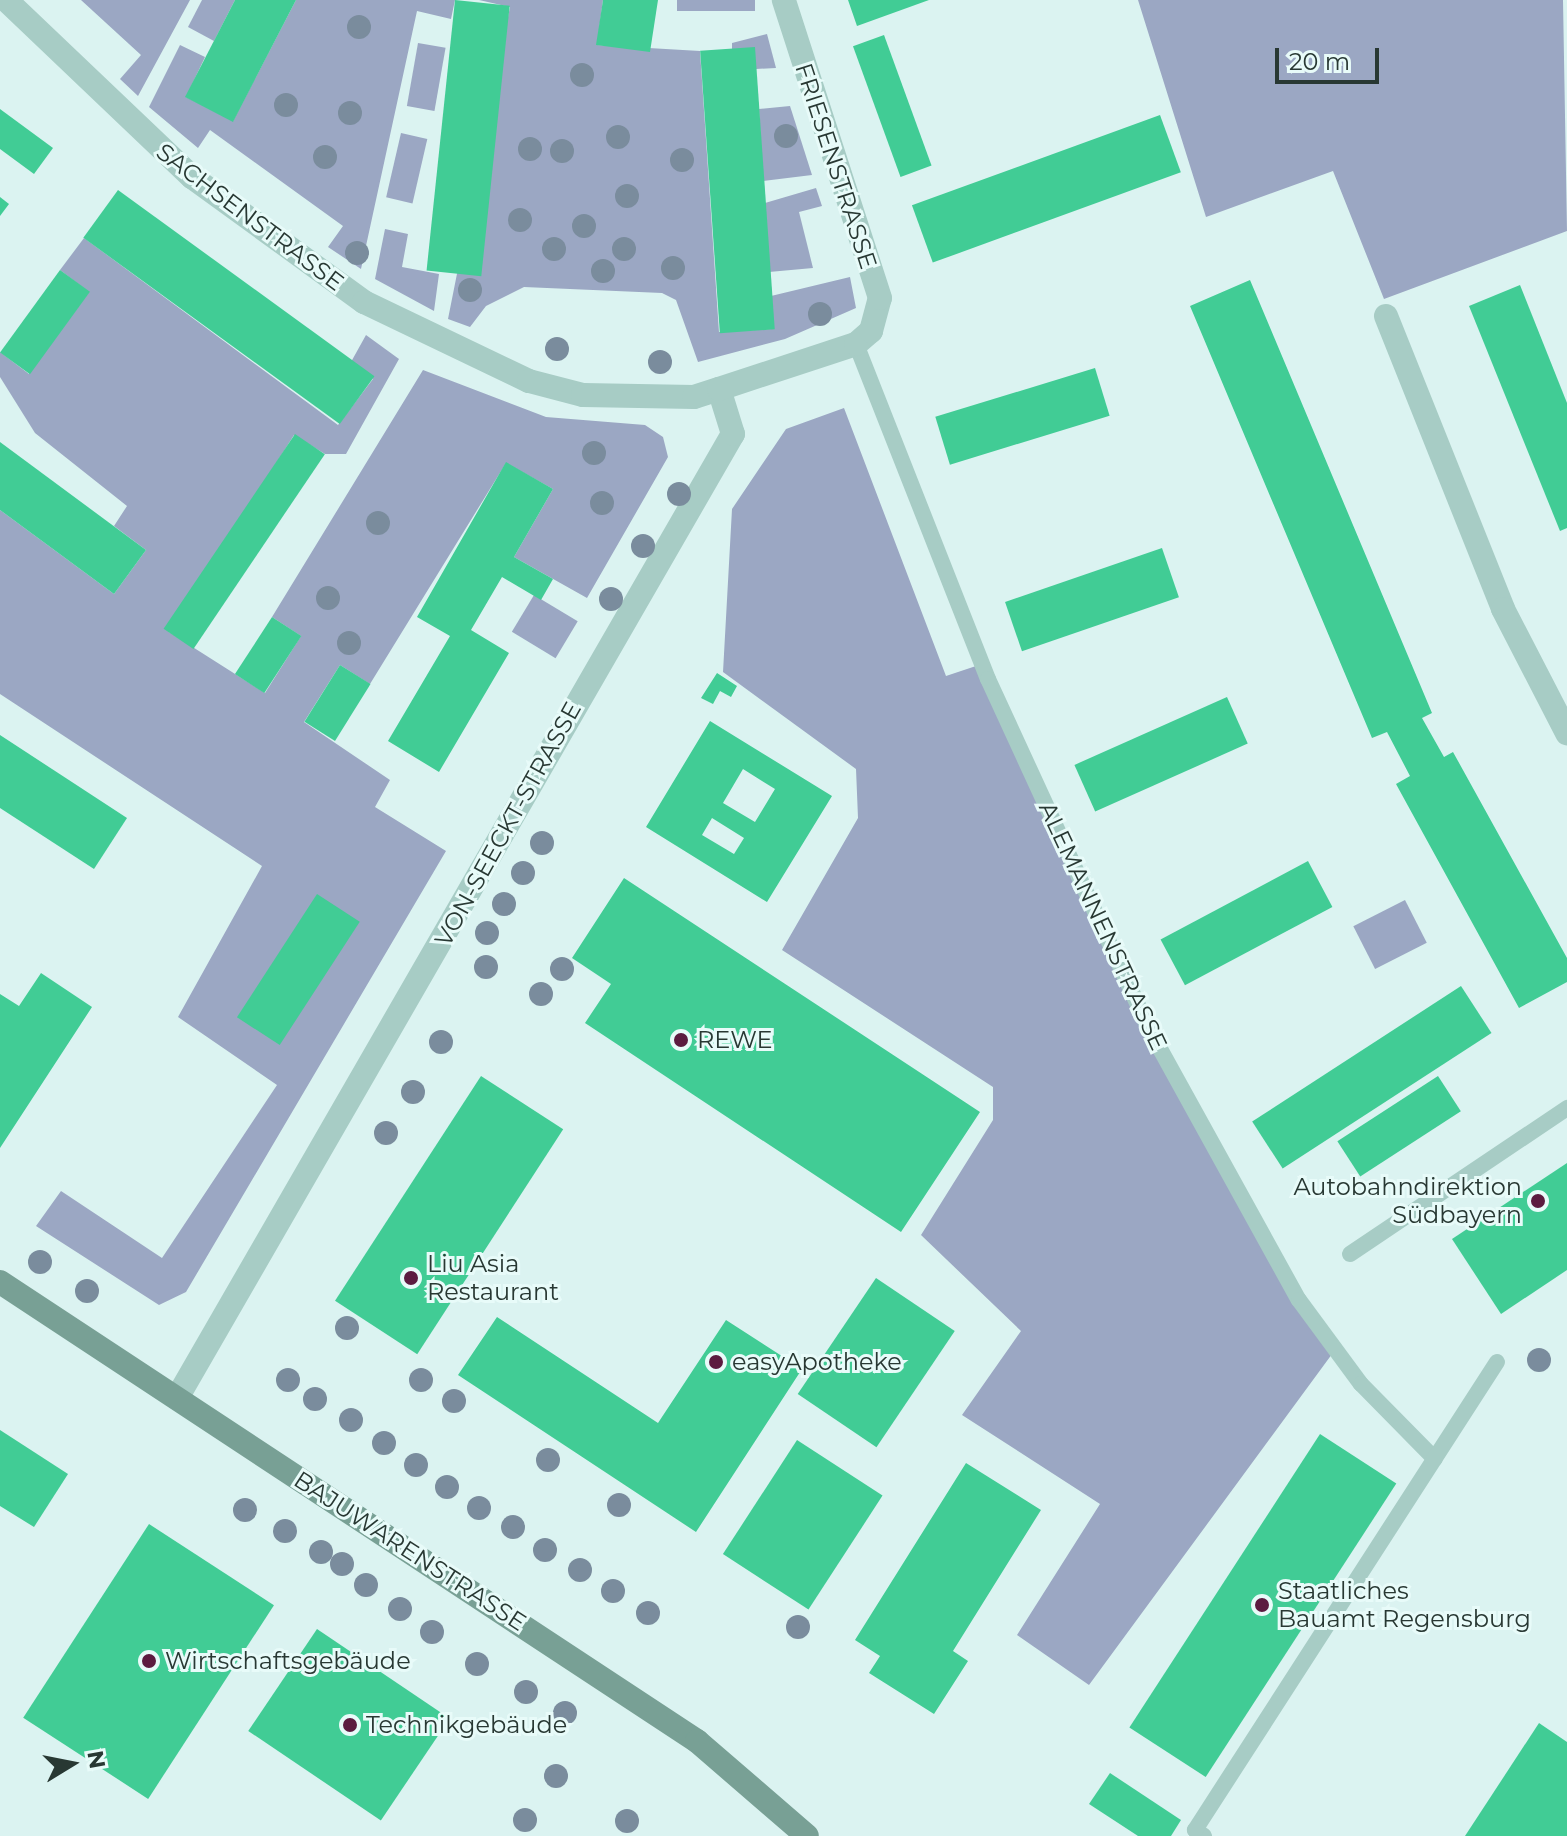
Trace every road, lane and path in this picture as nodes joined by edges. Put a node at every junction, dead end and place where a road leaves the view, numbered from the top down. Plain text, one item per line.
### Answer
1 (6, 0) edge
2 (784, 0) edge
3 (1386, 316) dead end
4 (864, 337) junction
5 (719, 389) junction
6 (1567, 733) edge
7 (1567, 1108) edge
8 (1350, 1254) dead end
9 (0, 1282) edge
10 (1497, 1362) dead end
11 (177, 1398) junction
12 (1435, 1459) junction
13 (807, 1836) edge
14 (1204, 1836) edge

1 - 5 street, SACHSENSTRASSE
2 - 4 street, FRIESENSTRASSE
3 - 6 street
4 - 5 street
4 - 12 lane, ALEMANNENSTRASSE
5 - 11 street, VON-SEECKT-STRASSE
7 - 8 lane
9 - 11 street, BAJUWARENSTRASSE
10 - 12 lane
11 - 13 street, BAJUWARENSTRASSE
12 - 14 lane

